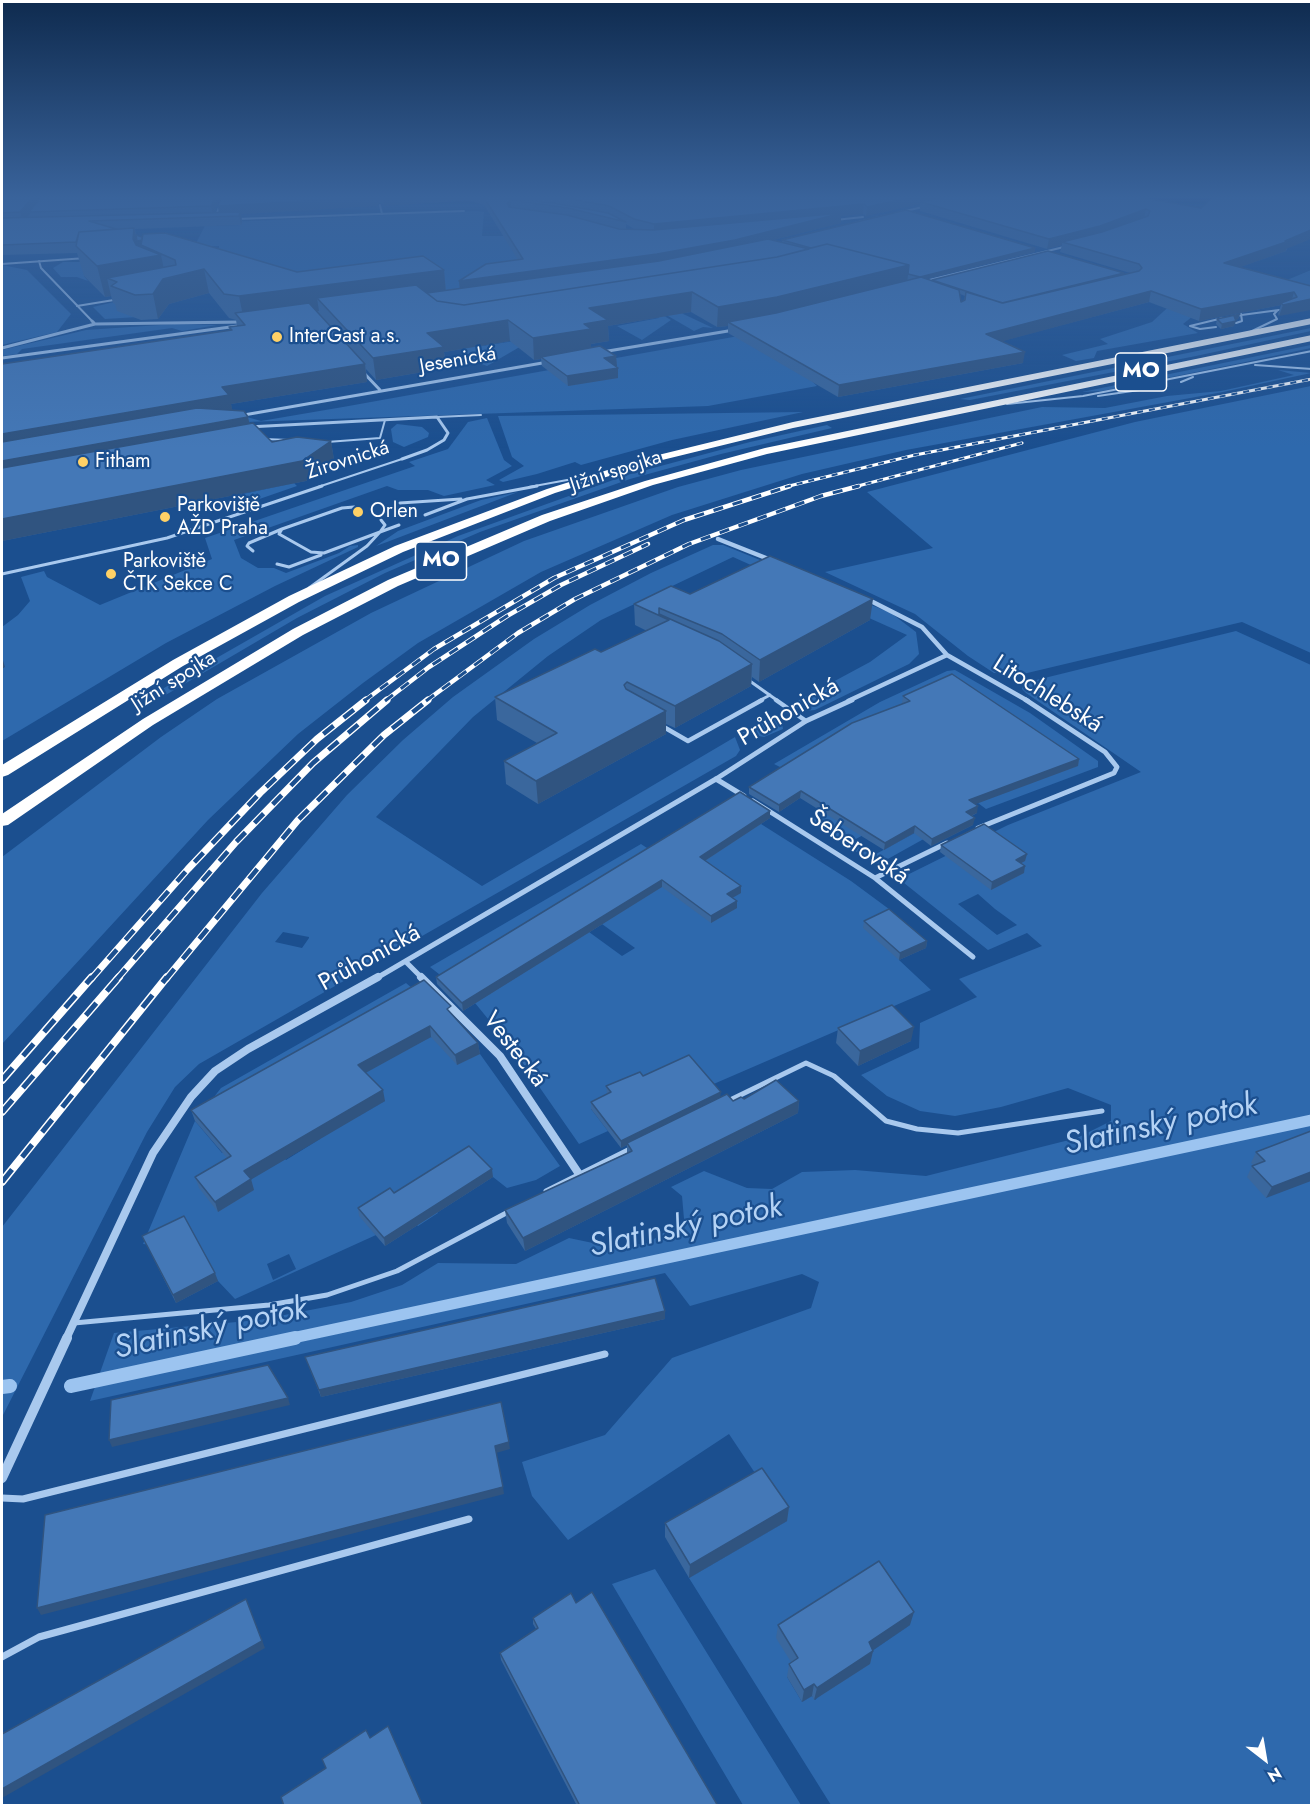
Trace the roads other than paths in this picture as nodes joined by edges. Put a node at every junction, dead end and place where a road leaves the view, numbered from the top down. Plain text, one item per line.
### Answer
1 (52, 279) edge
2 (932, 279) edge
3 (929, 287) edge
4 (129, 297) edge
5 (77, 306) junction
6 (1261, 311) junction
7 (1242, 314) junction
8 (1275, 316) junction
9 (1311, 321) edge
10 (1236, 323) edge
11 (95, 324) junction
12 (1216, 327) edge
13 (738, 329) edge
14 (1236, 338) junction
15 (1311, 338) edge
16 (2, 348) edge
17 (1311, 351) edge
18 (591, 354) edge
19 (2, 358) edge
20 (557, 360) edge
21 (1240, 366) junction
22 (359, 367) edge
23 (1311, 369) edge
24 (1199, 375) junction
25 (1181, 381) dead end
26 (1146, 389) dead end
27 (380, 390) junction
28 (1083, 396) junction
29 (971, 406) junction
30 (481, 415) dead end
31 (231, 417) edge
32 (437, 417) junction
33 (385, 420) junction
34 (244, 427) edge
35 (256, 438) edge
36 (297, 442) edge
37 (326, 442) edge
38 (402, 459) joint
39 (601, 475) junction
40 (467, 499) junction
41 (400, 503) dead end
42 (354, 507) dead end
43 (425, 515) dead end
44 (381, 520) dead end
45 (399, 525) dead end
46 (282, 529) junction
47 (380, 532) junction
48 (718, 539) dead end
49 (253, 551) dead end
50 (329, 552) junction
51 (277, 564) dead end
52 (781, 564) edge
53 (2, 574) edge
54 (866, 598) edge
55 (294, 599) junction
56 (947, 655) junction
57 (745, 677) edge
58 (770, 695) junction
59 (806, 721) junction
60 (659, 724) edge
61 (2, 772) edge
62 (716, 780) junction
63 (2, 821) edge
64 (975, 829) edge
65 (955, 839) edge
66 (875, 878) junction
67 (973, 957) dead end
68 (406, 962) junction
69 (724, 1103) edge
70 (1102, 1111) dead end
71 (641, 1144) edge
72 (579, 1174) junction
73 (538, 1196) edge
74 (518, 1206) edge
75 (74, 1323) junction
76 (605, 1354) dead end
77 (2, 1478) edge
78 (2, 1498) edge
79 (469, 1519) dead end
80 (2, 1657) edge

1 - 5 street
2 - 3 street
4 - 5 street
5 - 11 street
6 - 7 lane
6 - 8 lane
6 - 8 lane
7 - 10 lane
7 - 12 lane
8 - 14 lane
9 - 14 highway, Jižní spojka / MO
11 - 16 street
11 - 19 street
13 - 18 street
14 - 39 highway, Jižní spojka / MO
15 - 29 highway, Jižní spojka / MO
17 - 21 lane
20 - 27 street, Jesenická
21 - 23 lane
21 - 24 lane
22 - 27 street
24 - 25 lane
24 - 28 lane
26 - 28 lane
27 - 31 street, Jesenická
28 - 29 lane
29 - 63 highway, Jižní spojka / MO
30 - 32 lane
32 - 33 street, Žirovnická
32 - 38 street, Žirovnická
33 - 34 street, Žirovnická
33 - 37 lane
35 - 36 lane
38 - 53 lane, Žirovnická
39 - 40 lane
39 - 55 highway, Jižní spojka / MO
40 - 41 lane
40 - 43 lane
42 - 46 lane
44 - 47 lane
45 - 47 lane
46 - 49 lane
46 - 50 lane
47 - 50 lane
47 - 55 lane
48 - 52 street
50 - 51 lane
54 - 56 street, Litochlebská
55 - 61 highway, Jižní spojka / MO
56 - 59 street, Průhonická
56 - 64 street, Litochlebská
57 - 58 lane
58 - 59 lane
58 - 60 lane
59 - 62 street, Průhonická
62 - 66 street, Šeberovská
62 - 68 street, Průhonická
65 - 66 street
66 - 67 street, Šeberovská
68 - 72 street, Vestecká
68 - 75 street, Průhonická
69 - 70 lane
71 - 72 lane
72 - 73 lane
74 - 75 lane
75 - 77 street, Průhonická
76 - 78 lane
79 - 80 lane

